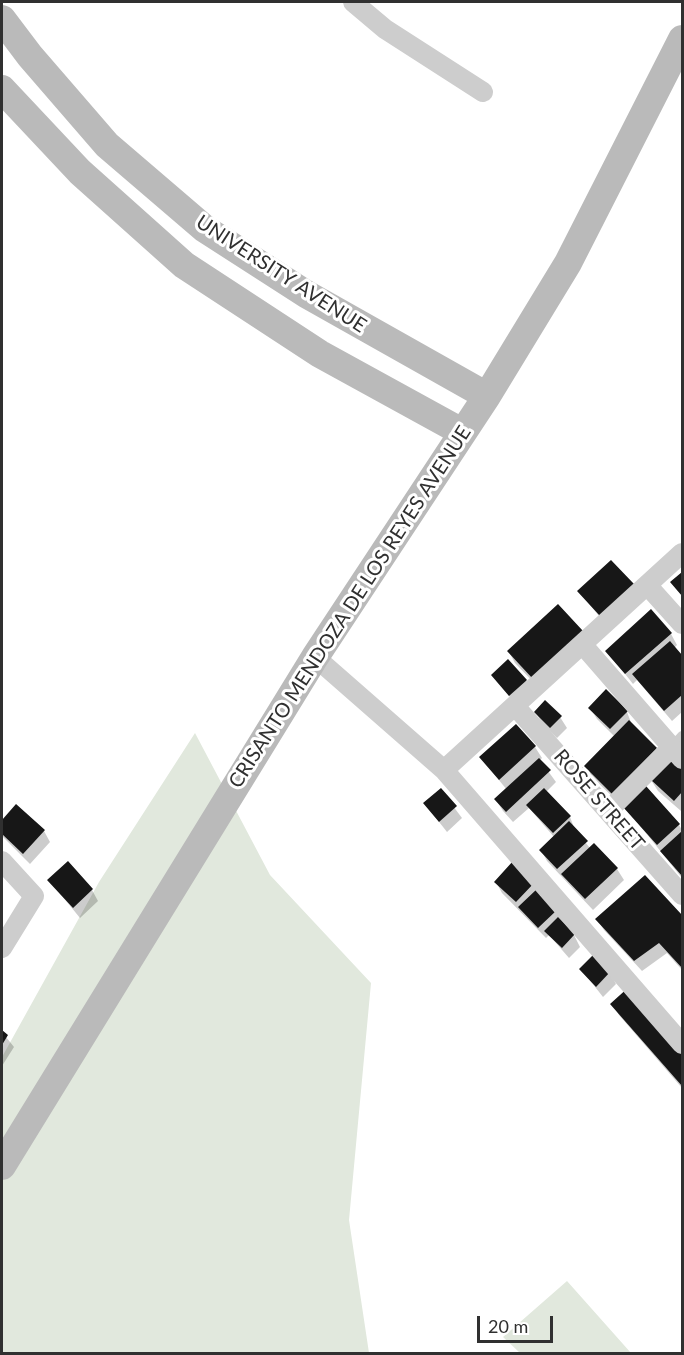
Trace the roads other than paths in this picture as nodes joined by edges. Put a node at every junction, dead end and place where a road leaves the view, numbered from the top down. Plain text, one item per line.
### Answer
1 (353, 2) edge
2 (2, 19) edge
3 (682, 39) edge
4 (2, 89) edge
5 (483, 92) dead end
6 (486, 396) junction
7 (462, 432) junction
8 (682, 553) edge
9 (647, 585) junction
10 (682, 624) edge
11 (582, 644) junction
12 (315, 657) junction
13 (515, 706) junction
14 (679, 748) edge
15 (444, 770) junction
16 (608, 811) junction
17 (2, 861) edge
18 (682, 895) edge
19 (2, 948) edge
20 (682, 1044) edge
21 (4, 1158) edge

1 - 5 street
2 - 6 main road, UNIVERSITY AVENUE
3 - 6 main road, CRISANTO MENDOZA DE LOS REYES AVENUE
4 - 7 main road
6 - 7 main road, CRISANTO MENDOZA DE LOS REYES AVENUE
7 - 12 main road, CRISANTO MENDOZA DE LOS REYES AVENUE
8 - 9 street
9 - 10 street
9 - 11 street
11 - 13 street
11 - 14 street
12 - 15 street
12 - 21 main road, CRISANTO MENDOZA DE LOS REYES AVENUE
13 - 15 street
13 - 16 street, ROSE STREET
14 - 16 street
15 - 20 street
16 - 18 street, ROSE STREET
17 - 19 street

